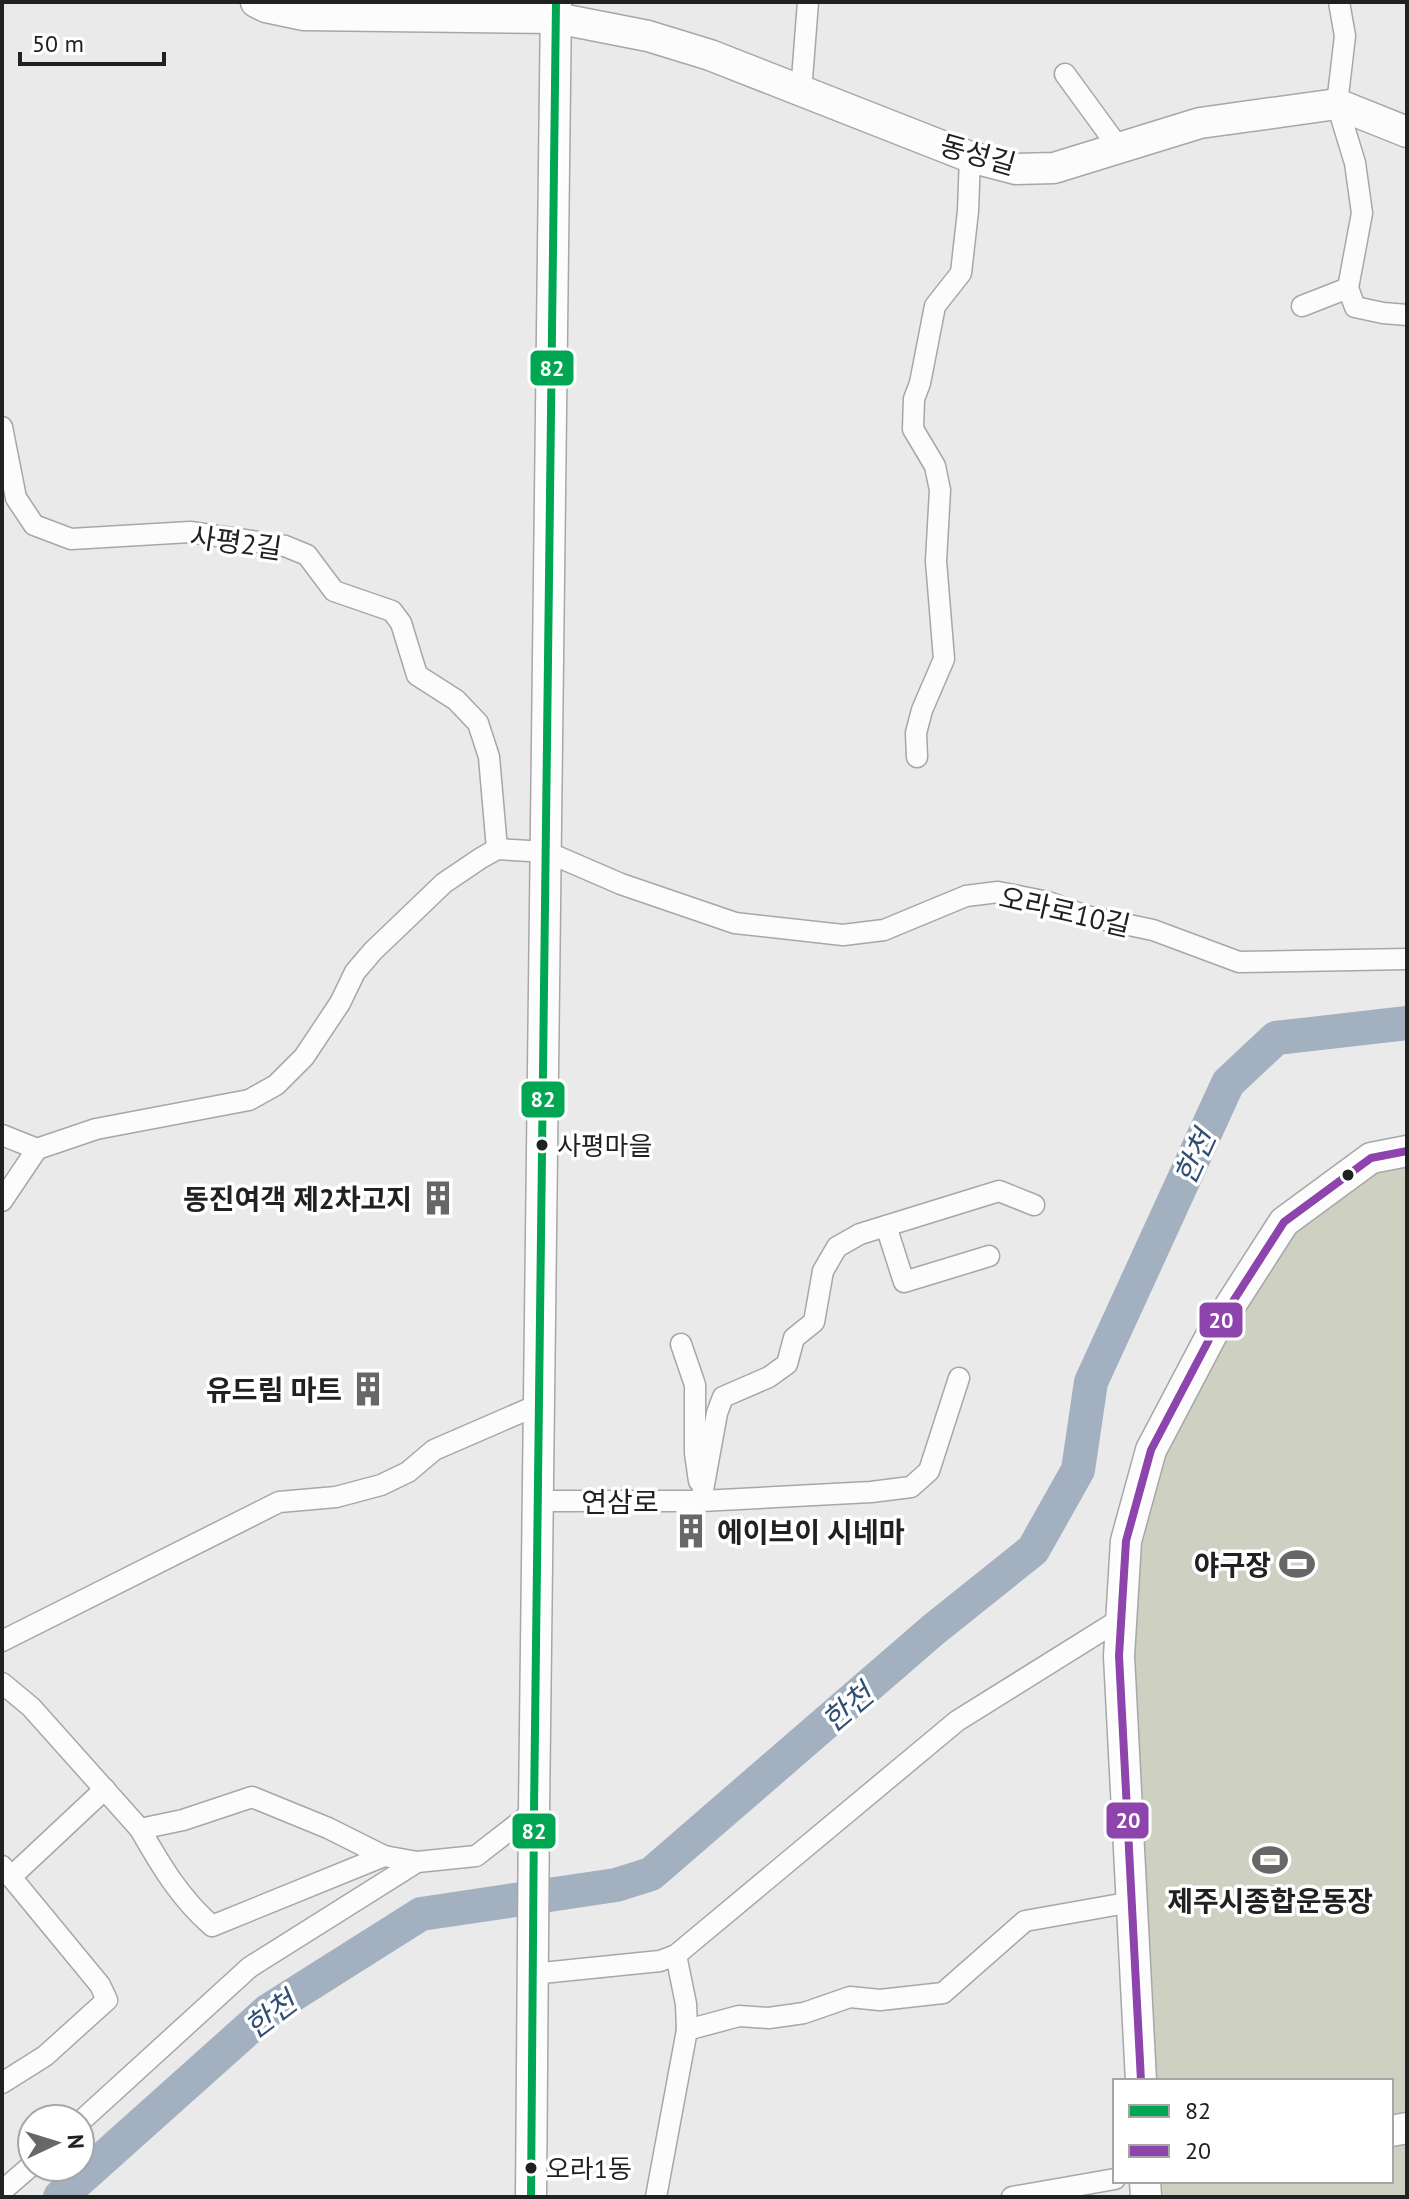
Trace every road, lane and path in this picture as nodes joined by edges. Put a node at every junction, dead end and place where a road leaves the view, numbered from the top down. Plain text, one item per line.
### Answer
1 (256, 2) edge
2 (808, 2) edge
3 (1339, 2) edge
4 (556, 10) edge
5 (1065, 74) dead end
6 (801, 92) junction
7 (1337, 104) junction
8 (1407, 132) edge
9 (1119, 148) junction
10 (970, 157) junction
11 (1348, 288) junction
12 (1302, 306) dead end
13 (1407, 315) edge
14 (2, 427) edge
15 (917, 757) dead end
16 (497, 849) junction
17 (547, 852) junction
18 (1407, 959) edge
19 (2, 1135) edge
20 (37, 1149) junction
21 (1407, 1151) edge
22 (2, 1201) edge
23 (1034, 1205) dead end
24 (886, 1226) junction
25 (989, 1256) dead end
26 (681, 1344) dead end
27 (959, 1378) dead end
28 (540, 1404) junction
29 (538, 1501) junction
30 (701, 1501) junction
31 (1122, 1618) junction
32 (2, 1641) edge
33 (2, 1683) edge
34 (105, 1789) junction
35 (534, 1811) junction
36 (140, 1829) junction
37 (384, 1856) junction
38 (417, 1862) junction
39 (7, 1872) edge
40 (1132, 1902) junction
41 (676, 1955) junction
42 (532, 1970) junction
43 (687, 2030) junction
44 (1141, 2079) edge
45 (2, 2083) edge
46 (96, 2107) edge
47 (1113, 2179) edge
48 (531, 2197) edge
49 (656, 2197) edge
50 (1012, 2197) edge

1 - 4 street, 동성길
2 - 6 street
3 - 7 street
4 - 6 street, 동성길
4 - 17 street
5 - 9 street
6 - 10 street, 동성길
7 - 8 street, 동성길
7 - 9 street, 동성길
7 - 11 street
9 - 10 street, 동성길
10 - 15 street
11 - 12 street
11 - 13 street
14 - 16 street, 사평2길
16 - 17 street, 오라로10길
16 - 20 street
17 - 18 street, 오라로10길
17 - 28 street
19 - 20 street
20 - 22 street
21 - 31 street
23 - 24 street
24 - 25 street
24 - 30 street
26 - 30 street
27 - 30 street, 연삼로
28 - 29 street
28 - 32 street
29 - 30 street, 연삼로
29 - 35 street
31 - 40 street
31 - 41 street
33 - 34 street
34 - 36 street
34 - 39 street
35 - 38 street
35 - 42 street
36 - 37 street
36 - 37 street
37 - 38 street
38 - 46 street
39 - 45 street
40 - 43 street
40 - 44 street
41 - 42 street
41 - 43 street
42 - 48 street
43 - 49 street
47 - 50 street

